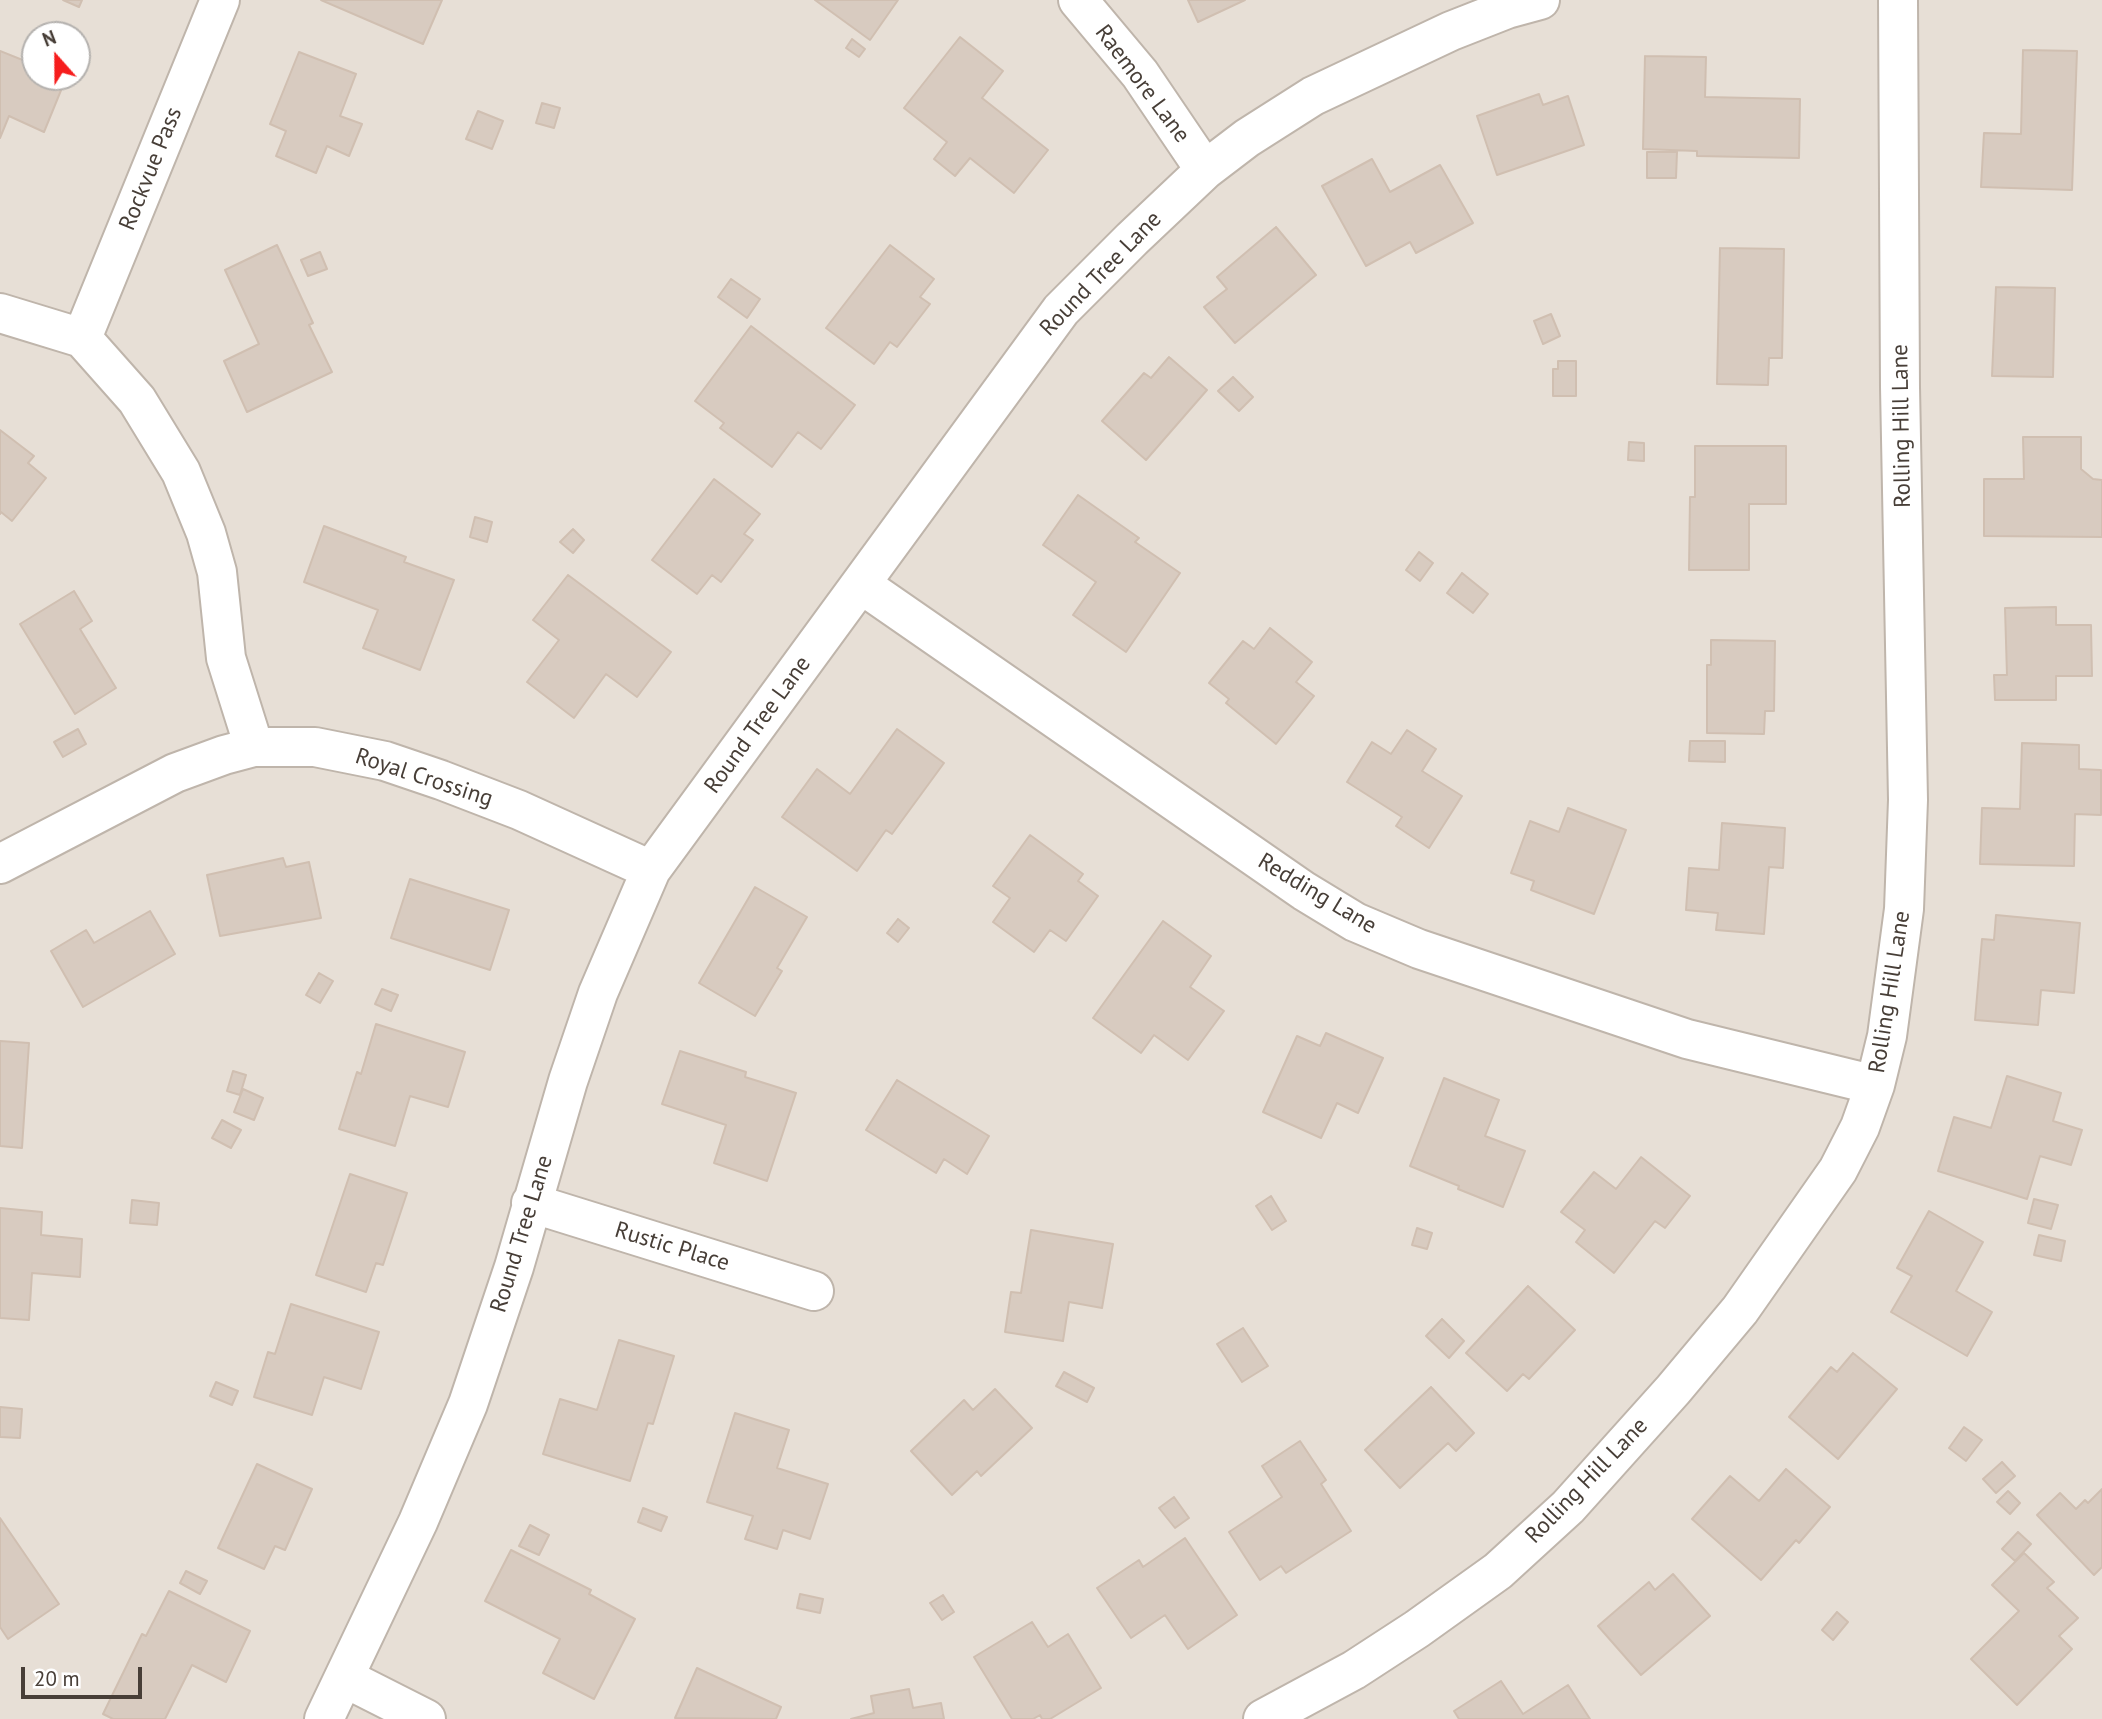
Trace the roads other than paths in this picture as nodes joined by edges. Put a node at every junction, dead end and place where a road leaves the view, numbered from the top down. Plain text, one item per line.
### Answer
1 (220, 0) edge
2 (1077, 0) edge
3 (1540, 0) edge
4 (1898, 0) edge
5 (1205, 170) junction
6 (0, 313) edge
7 (82, 338) junction
8 (862, 585) junction
9 (254, 747) junction
10 (0, 864) edge
11 (651, 870) junction
12 (1875, 1085) junction
13 (531, 1203) junction
14 (814, 1290) dead end
15 (345, 1678) junction
16 (324, 1719) edge
17 (426, 1719) edge
18 (1263, 1719) edge

1 - 7 street, Rockvue Pass
2 - 5 street, Raemore Lane
3 - 5 street, Round Tree Lane
4 - 12 street, Rolling Hill Lane
5 - 8 street, Round Tree Lane
6 - 7 street
7 - 9 street
8 - 11 street, Round Tree Lane
8 - 12 street, Redding Lane
9 - 10 street, Royal Crossing
9 - 11 street, Royal Crossing
11 - 13 street, Round Tree Lane
12 - 18 street, Rolling Hill Lane
13 - 14 street, Rustic Place
13 - 15 street, Round Tree Lane
15 - 16 street, Round Tree Lane
15 - 17 street

